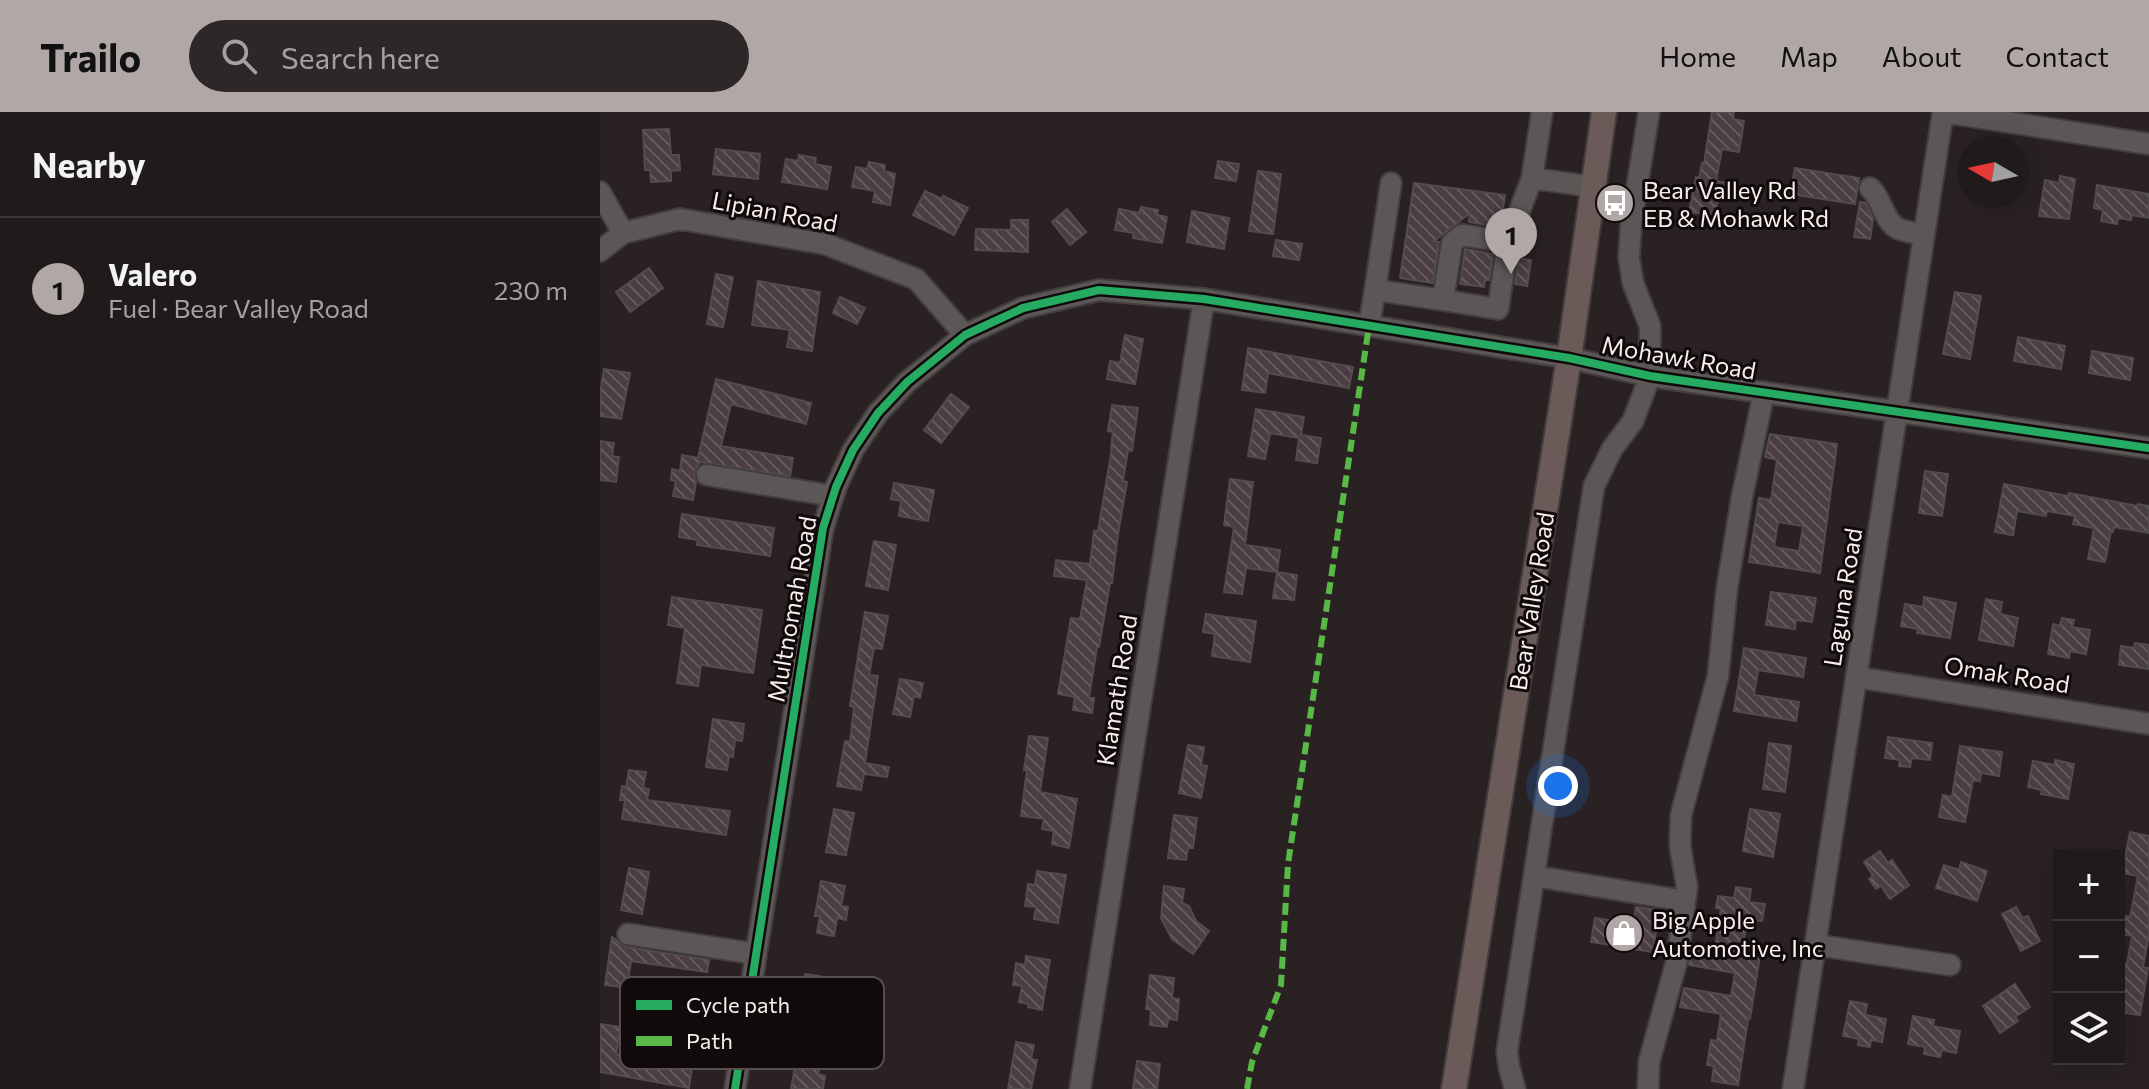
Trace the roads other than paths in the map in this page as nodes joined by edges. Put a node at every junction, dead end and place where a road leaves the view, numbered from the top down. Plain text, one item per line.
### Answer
1 (1542, 112) edge
2 (1604, 112) edge
3 (1649, 112) edge
4 (1943, 112) edge
5 (2149, 144) edge
6 (1532, 178) junction
7 (1391, 183) dead end
8 (1593, 187) junction
9 (1870, 188) dead end
10 (600, 192) edge
11 (623, 233) junction
12 (1924, 235) junction
13 (1508, 242) junction
14 (600, 251) edge
15 (1375, 290) junction
16 (1204, 299) junction
17 (1443, 300) junction
18 (1369, 326) junction
19 (965, 335) junction
20 (1569, 358) junction
21 (1650, 376) junction
22 (1764, 392) junction
23 (1896, 411) junction
24 (2149, 448) edge
25 (707, 475) dead end
26 (833, 496) junction
27 (1856, 677) junction
28 (2149, 724) edge
29 (1534, 876) junction
30 (1685, 901) junction
31 (628, 934) dead end
32 (1816, 945) junction
33 (756, 954) junction
34 (1950, 965) dead end
35 (752, 977) edge
36 (738, 1069) edge
37 (735, 1089) edge
38 (1080, 1089) edge
39 (1454, 1089) edge
40 (1515, 1089) edge
41 (1648, 1089) edge
42 (1793, 1089) edge

1 - 6 street
2 - 8 main road, Bear Valley Road
3 - 21 street
4 - 5 street
4 - 12 street, Laguna Road
6 - 8 street
6 - 13 street
7 - 15 street
8 - 20 main road, Bear Valley Road
9 - 12 street
10 - 11 street
11 - 14 street, Lipian Road
11 - 19 street, Lipian Road
12 - 23 street, Laguna Road
13 - 17 street
13 - 17 street
15 - 17 street
15 - 18 street
16 - 18 street, Mohawk Road
16 - 19 street, Multnomah Road
16 - 38 street, Klamath Road
18 - 20 street, Mohawk Road
19 - 26 street, Multnomah Road
20 - 21 street, Mohawk Road
20 - 39 main road, Bear Valley Road
21 - 22 street, Mohawk Road
21 - 29 street
22 - 23 street, Mohawk Road
22 - 30 street
23 - 24 street, Mohawk Road
23 - 27 street, Laguna Road
25 - 26 street
26 - 33 street, Multnomah Road
27 - 28 street, Omak Road
27 - 32 street, Laguna Road
29 - 30 street
29 - 40 street
30 - 41 street
31 - 33 street
32 - 34 street
32 - 42 street, Laguna Road
33 - 35 street, Multnomah Road
36 - 37 street, Multnomah Road

